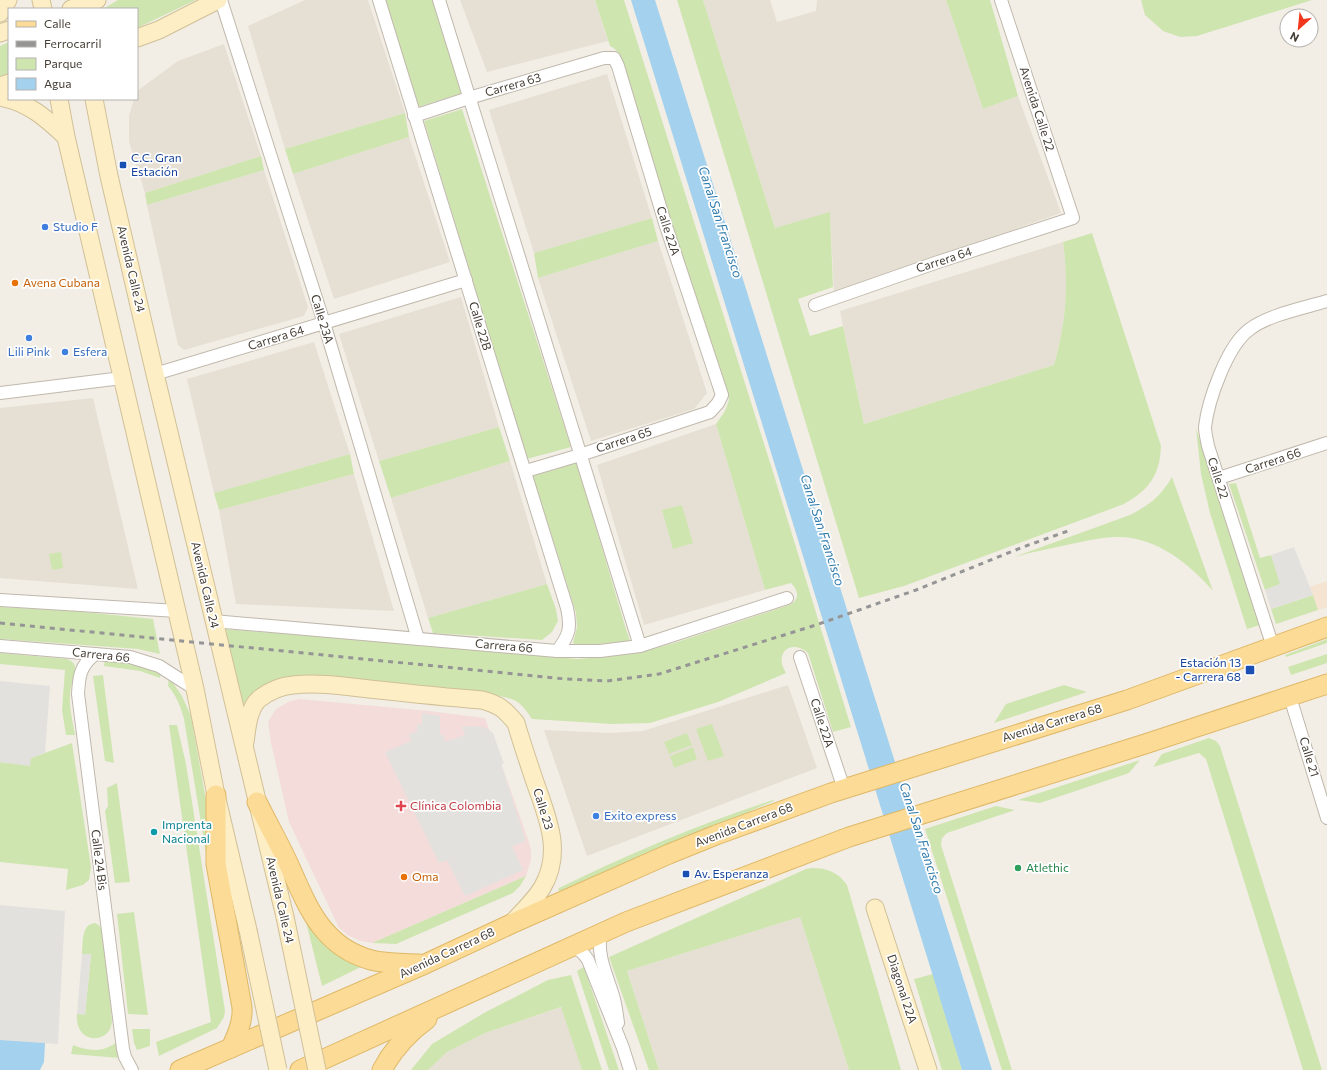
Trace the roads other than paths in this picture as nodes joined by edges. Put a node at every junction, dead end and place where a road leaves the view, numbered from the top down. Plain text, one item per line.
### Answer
1 (8, 0) edge
2 (97, 0) edge
3 (218, 0) edge
4 (221, 0) edge
5 (379, 0) edge
6 (439, 0) edge
7 (1001, 0) edge
8 (73, 6) edge
9 (0, 13) edge
10 (159, 30) junction
11 (138, 38) edge
12 (138, 47) edge
13 (614, 58) joint
14 (469, 98) junction
15 (10, 100) edge
16 (59, 100) edge
17 (96, 103) edge
18 (414, 116) junction
19 (66, 137) junction
20 (1073, 218) joint
21 (466, 280) junction
22 (1327, 301) edge
23 (815, 305) dead end
24 (324, 323) junction
25 (155, 374) junction
26 (122, 378) junction
27 (0, 393) edge
28 (718, 404) joint
29 (1327, 443) edge
30 (580, 455) junction
31 (526, 471) junction
32 (1218, 478) junction
33 (787, 598) dead end
34 (0, 600) edge
35 (177, 611) junction
36 (214, 621) junction
37 (1327, 627) edge
38 (418, 639) junction
39 (0, 646) edge
40 (640, 646) junction
41 (1274, 647) junction
42 (557, 651) junction
43 (95, 654) junction
44 (800, 657) dead end
45 (1327, 684) edge
46 (195, 689) junction
47 (1290, 697) junction
48 (244, 748) junction
49 (844, 789) junction
50 (216, 795) junction
51 (256, 802) junction
52 (1327, 818) edge
53 (511, 924) junction
54 (600, 933) junction
55 (571, 946) junction
56 (425, 964) junction
57 (451, 1001) junction
58 (231, 1048) junction
59 (623, 1048) junction
60 (132, 1070) edge
61 (180, 1070) edge
62 (278, 1070) edge
63 (300, 1070) edge
64 (317, 1070) edge
65 (382, 1070) edge
66 (630, 1070) edge
67 (916, 1070) edge
68 (928, 1070) edge

1 - 9 main road
2 - 8 main road
3 - 10 main road
4 - 24 street, Calle 23A
5 - 18 street, Calle 22B
6 - 14 street
7 - 20 street, Avenida Calle 22
10 - 11 main road
10 - 12 main road
13 - 14 street, Carrera 63
13 - 28 street, Calle 22A
14 - 18 street, Carrera 63
14 - 30 street
15 - 19 main road
16 - 19 main road
17 - 25 main road, Avenida Calle 24
18 - 21 street, Calle 22B
19 - 26 main road
20 - 23 street, Carrera 64
21 - 24 street, Carrera 64
21 - 31 street, Calle 22B
22 - 32 street, Calle 22
24 - 25 street, Carrera 64
24 - 38 street, Calle 23A
25 - 36 main road, Avenida Calle 24
26 - 27 street
26 - 35 main road
28 - 30 street, Carrera 65
29 - 32 street, Carrera 66
30 - 31 street, Carrera 65
30 - 40 street
31 - 42 street, Calle 22B
32 - 41 street, Calle 22
33 - 40 street, Carrera 66
34 - 35 street
35 - 46 main road
36 - 38 street, Carrera 66
36 - 48 main road, Avenida Calle 24
37 - 41 main road, Avenida Carrera 68
38 - 42 street, Carrera 66
39 - 43 street, Carrera 66
40 - 42 street, Carrera 66
41 - 49 main road, Avenida Carrera 68
43 - 46 street, Carrera 66
43 - 60 street, Calle 24 Bis
44 - 49 street, Calle 22A
45 - 47 main road
46 - 50 main road
47 - 52 street, Calle 21
47 - 54 main road
48 - 51 main road, Avenida Calle 24
48 - 53 main road, Calle 23
49 - 53 main road, Avenida Carrera 68
50 - 58 main road
50 - 62 main road, bridge
51 - 56 main road
51 - 64 main road, Avenida Calle 24, bridge
53 - 56 main road, Avenida Carrera 68
54 - 55 main road
54 - 59 street
55 - 57 main road
55 - 59 street
56 - 58 main road, Avenida Carrera 68
57 - 63 main road
57 - 65 main road
58 - 61 main road, Avenida Carrera 68
59 - 66 street
67 - 68 main road, Diagonal 22A

